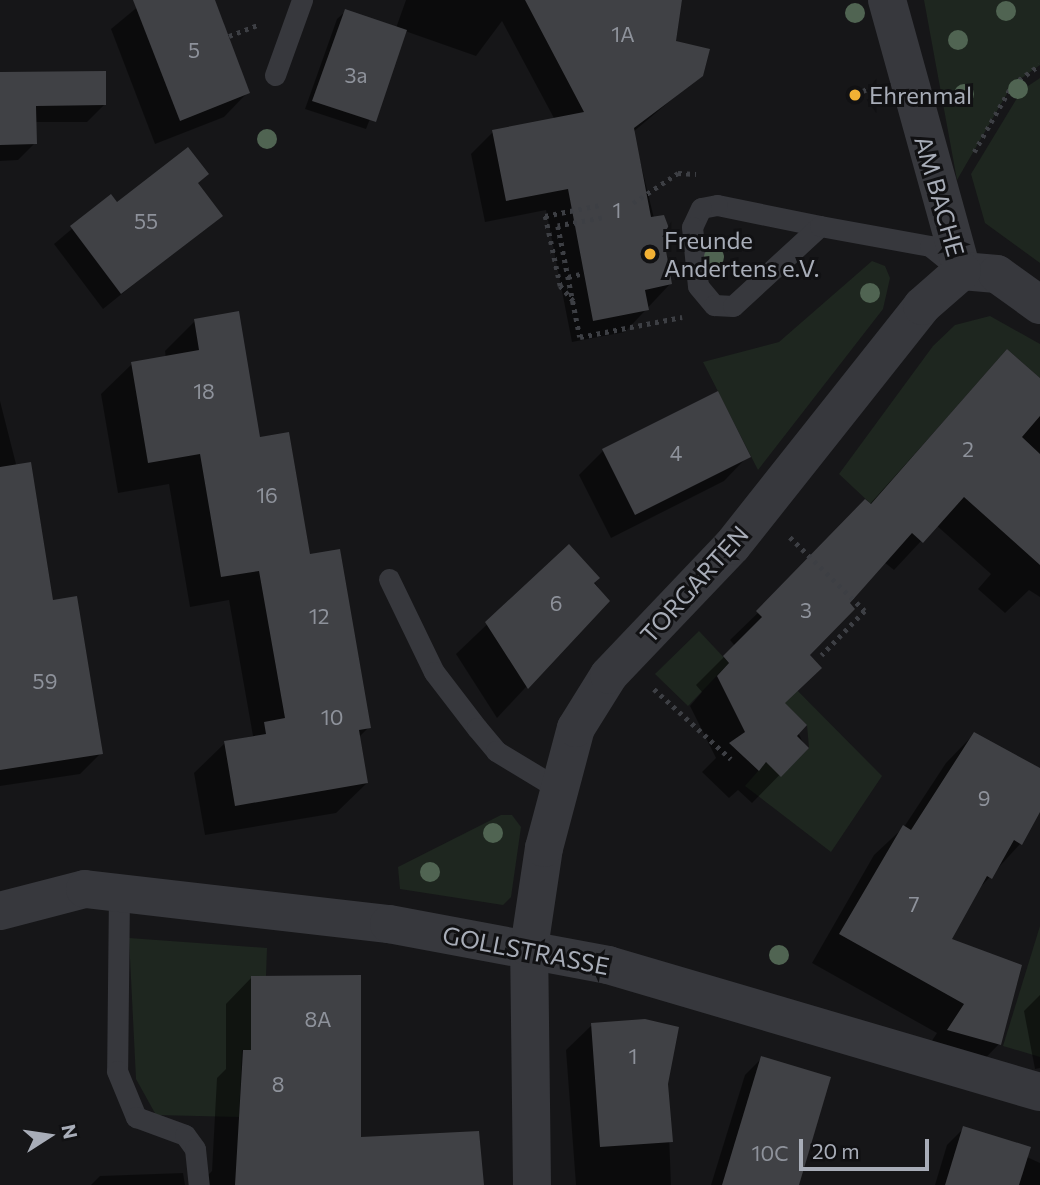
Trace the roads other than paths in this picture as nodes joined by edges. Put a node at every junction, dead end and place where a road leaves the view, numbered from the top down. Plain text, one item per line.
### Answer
1 (302, 0) edge
2 (887, 0) edge
3 (275, 75) dead end
4 (820, 226) junction
5 (962, 271) junction
6 (1040, 305) edge
7 (389, 579) dead end
8 (557, 788) junction
9 (119, 892) junction
10 (0, 911) edge
11 (529, 948) junction
12 (1040, 1093) edge
13 (199, 1185) edge
14 (532, 1185) edge

1 - 3 lane
2 - 5 street, AM BACHE
4 - 4 lane
4 - 5 lane
5 - 6 street
5 - 8 street, TORGARTEN
7 - 8 lane
8 - 11 street, TORGARTEN
9 - 10 street, GOLLSTRASSE
9 - 11 street, GOLLSTRASSE
9 - 13 lane
11 - 12 street, GOLLSTRASSE
11 - 14 street, TORGARTEN

